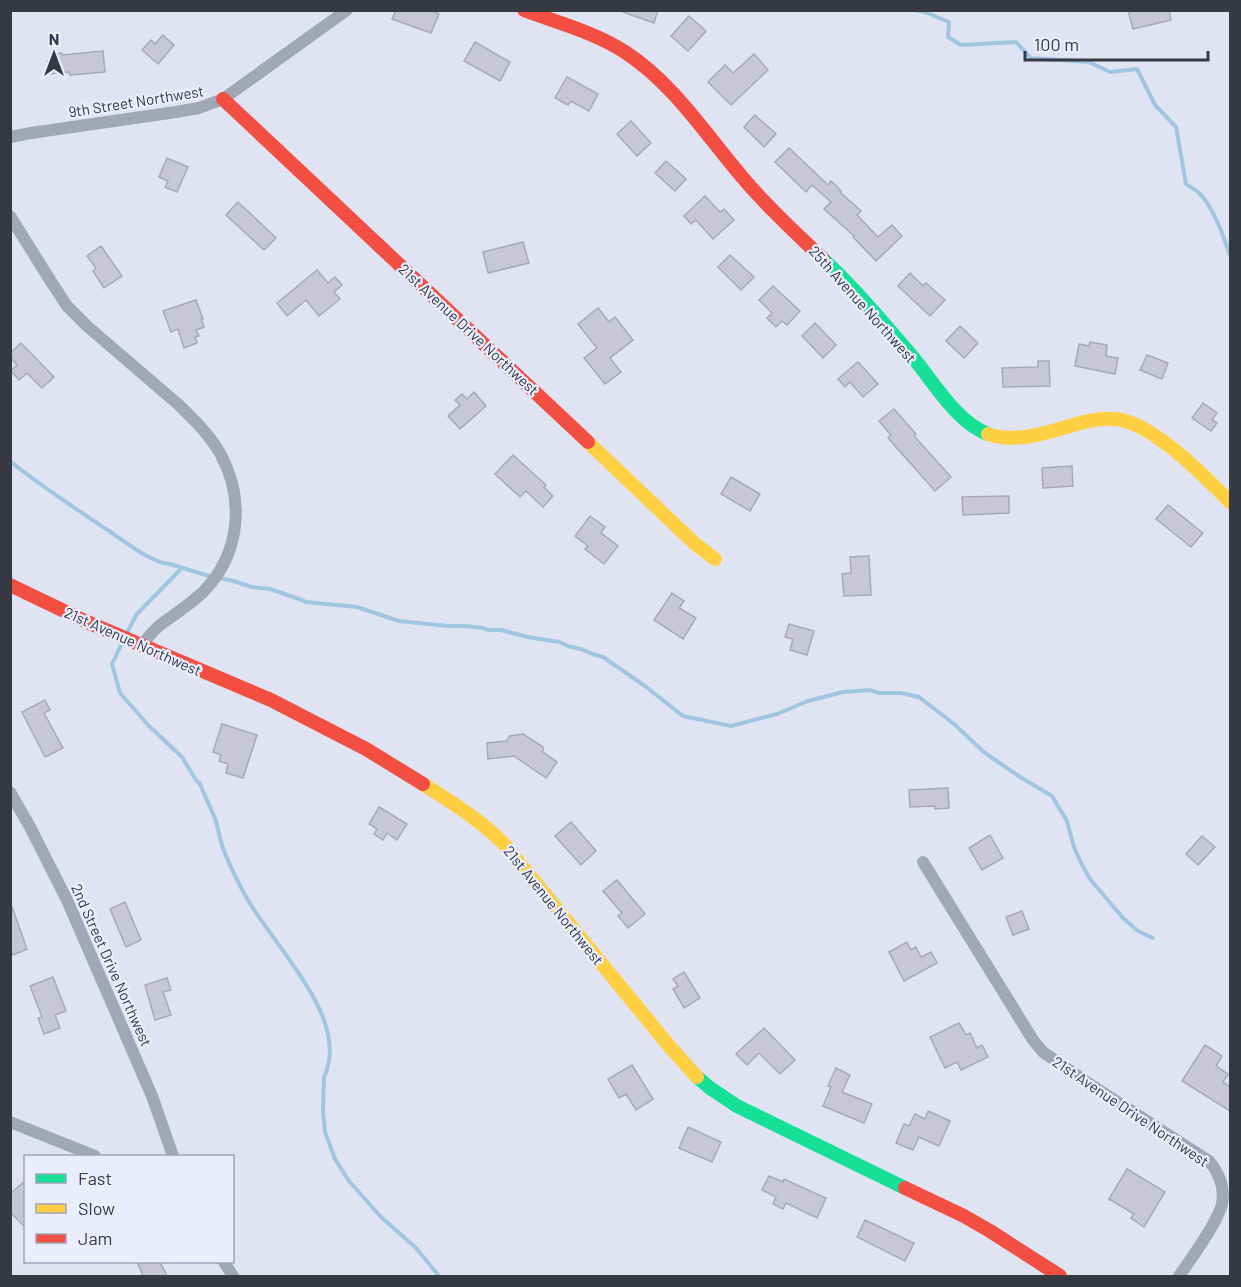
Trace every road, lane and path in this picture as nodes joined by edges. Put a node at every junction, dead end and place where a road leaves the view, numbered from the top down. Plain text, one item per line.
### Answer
1 (347, 10) edge
2 (524, 10) edge
3 (223, 99) junction
4 (10, 137) edge
5 (10, 216) edge
6 (1230, 502) edge
7 (714, 559) dead end
8 (10, 585) edge
9 (142, 646) junction
10 (10, 792) edge
11 (923, 862) dead end
12 (10, 1122) edge
13 (92, 1155) edge
14 (173, 1155) edge
15 (225, 1263) edge
16 (233, 1276) edge
17 (1060, 1276) edge
18 (1179, 1276) edge

1 - 3 street, 9th Street Northwest
2 - 6 street, 25th Avenue Northwest
3 - 4 street, 9th Street Northwest
3 - 7 street, 21st Avenue Drive Northwest
5 - 9 street
8 - 9 street, 21st Avenue Northwest
9 - 17 street, 21st Avenue Northwest
10 - 14 street, 2nd Street Drive Northwest
11 - 18 street, 21st Avenue Drive Northwest
12 - 13 street
15 - 16 street

